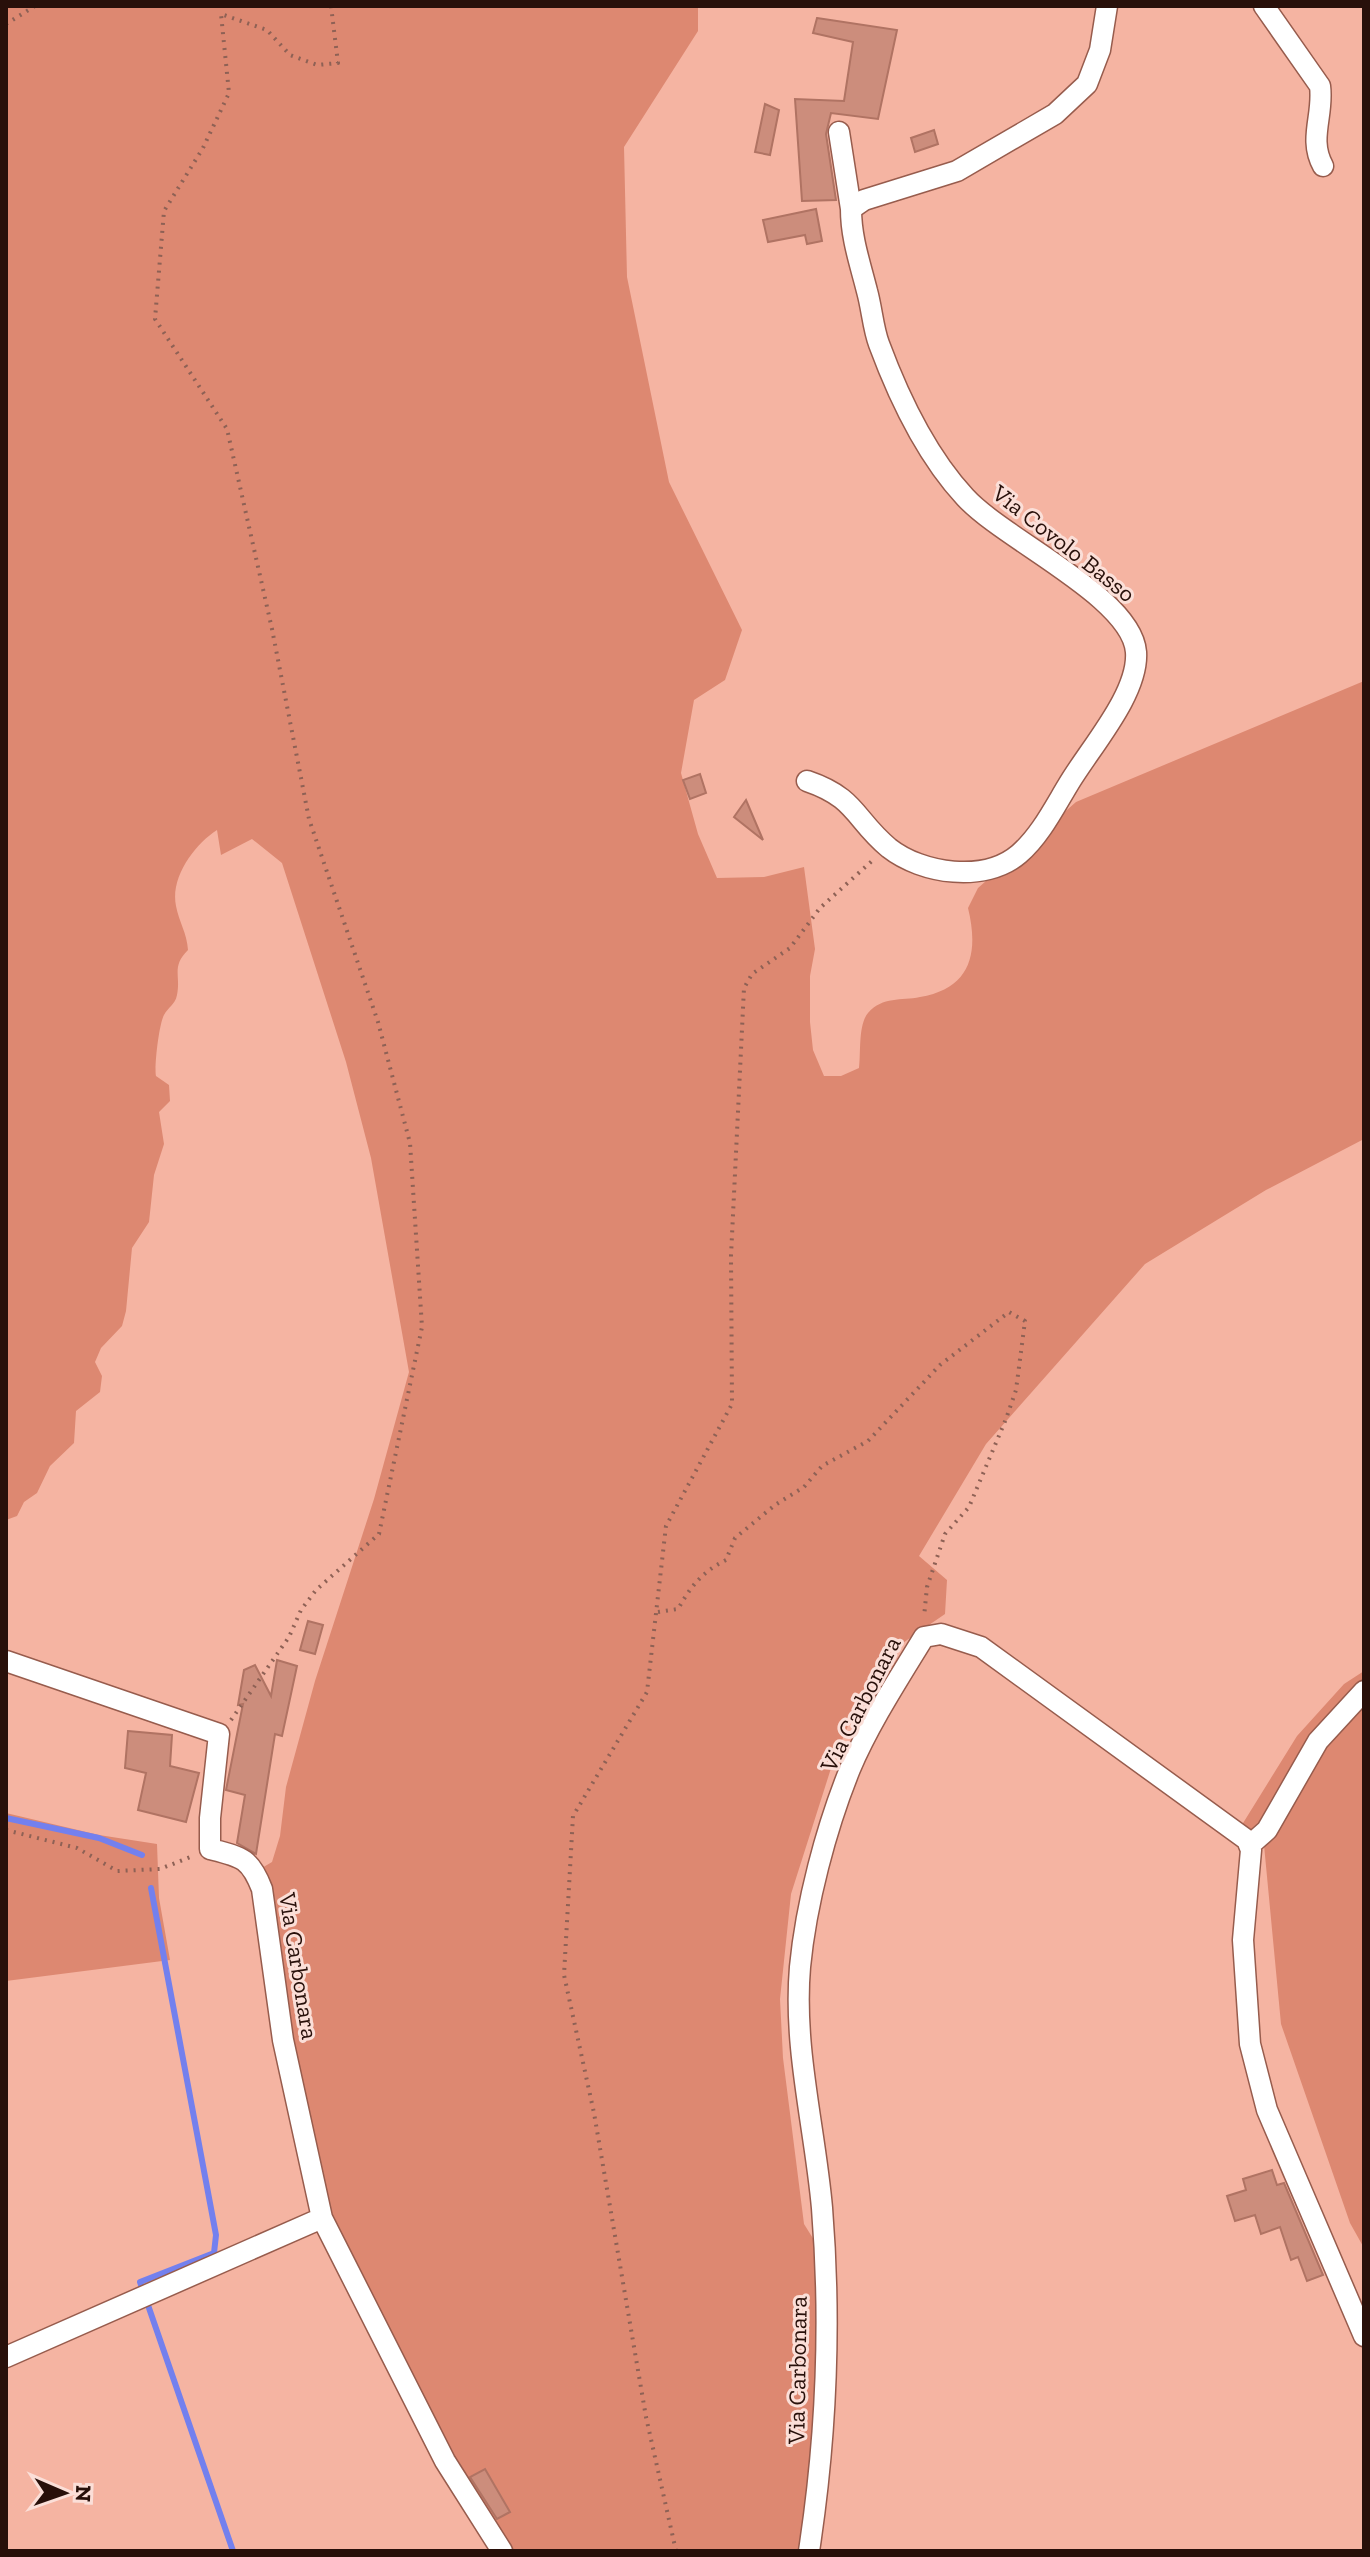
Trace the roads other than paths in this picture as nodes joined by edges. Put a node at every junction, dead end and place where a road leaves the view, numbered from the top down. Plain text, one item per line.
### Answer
1 (1107, 6) edge
2 (1264, 6) edge
3 (839, 132) dead end
4 (1323, 166) dead end
5 (851, 209) junction
6 (807, 781) dead end
7 (6, 1661) edge
8 (1364, 1691) edge
9 (1250, 1845) junction
10 (322, 2218) junction
11 (1364, 2336) edge
12 (6, 2357) edge
13 (502, 2551) edge
14 (809, 2551) edge

1 - 5 street
2 - 4 street
3 - 5 street, Via Covolo Basso
5 - 6 street, Via Covolo Basso
7 - 10 street, Via Carbonara
8 - 9 street
9 - 11 street
9 - 14 street, Via Carbonara
10 - 12 street
10 - 13 street, Via Carbonara

